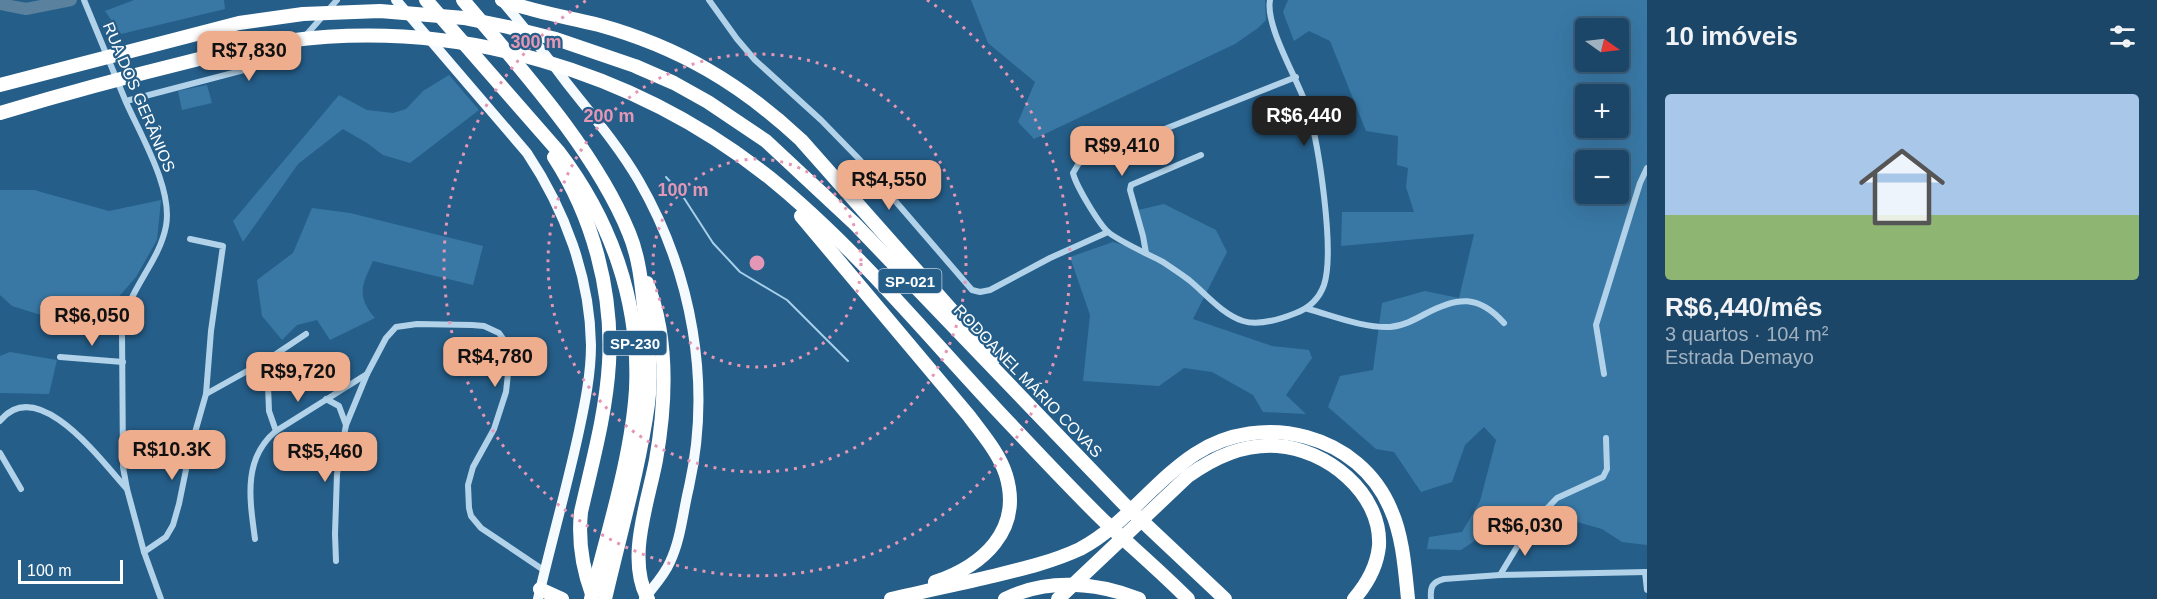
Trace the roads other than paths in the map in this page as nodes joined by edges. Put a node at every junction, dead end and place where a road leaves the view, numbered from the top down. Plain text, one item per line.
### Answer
1 (84, 0) edge
2 (337, 0) edge
3 (396, 0) edge
4 (426, 0) edge
5 (463, 0) edge
6 (501, 0) edge
7 (709, 0) edge
8 (1270, 0) edge
9 (1296, 78) junction
10 (0, 85) edge
11 (126, 101) junction
12 (0, 113) edge
13 (525, 113) junction
14 (1201, 155) dead end
15 (1647, 168) edge
16 (771, 180) junction
17 (1108, 232) junction
18 (190, 238) dead end
19 (1146, 253) junction
20 (638, 262) junction
21 (1308, 309) junction
22 (1504, 323) dead end
23 (306, 334) dead end
24 (60, 357) dead end
25 (267, 360) junction
26 (123, 362) junction
27 (367, 374) junction
28 (1604, 374) dead end
29 (206, 394) junction
30 (327, 399) junction
31 (0, 421) edge
32 (346, 425) junction
33 (276, 431) junction
34 (1054, 431) junction
35 (1606, 438) dead end
36 (0, 453) edge
37 (21, 489) dead end
38 (127, 489) junction
39 (255, 539) dead end
40 (144, 552) junction
41 (1180, 557) junction
42 (336, 561) dead end
43 (545, 571) junction
44 (1646, 572) edge
45 (1500, 575) junction
46 (1647, 590) edge
47 (539, 594) edge
48 (1059, 594) edge
49 (645, 595) edge
50 (161, 599) edge
51 (562, 599) edge
52 (592, 599) edge
53 (604, 599) edge
54 (883, 599) edge
55 (891, 599) edge
56 (1005, 599) edge
57 (1139, 599) edge
58 (1188, 599) edge
59 (1225, 599) edge
60 (1236, 599) edge
61 (1354, 599) edge
62 (1408, 599) edge
63 (1431, 599) edge

1 - 11 street, RUA DOS GERÂNIOS
2 - 11 street
3 - 43 main road
4 - 13 highway, SP-230
5 - 20 highway, SP-230
6 - 34 highway
6 - 49 main road
7 - 17 street
8 - 9 street
9 - 17 street
9 - 21 street
10 - 34 highway, RODOANEL MÁRIO COVAS / SP-021
11 - 26 street, RUA DOS GERÂNIOS
12 - 16 highway, SP-021
13 - 52 highway
13 - 52 highway, SP-230
14 - 19 street
15 - 28 street
16 - 54 highway
16 - 58 highway, SP-021
17 - 19 street
18 - 29 street
19 - 21 street
20 - 49 highway
20 - 53 highway, SP-230
21 - 22 street
23 - 25 street
24 - 26 street
25 - 29 street
25 - 33 street
26 - 38 street, RUA DOS GERÂNIOS
27 - 30 street
27 - 32 street
27 - 43 street
29 - 40 street
30 - 32 street
30 - 33 street
31 - 38 street
32 - 42 street
33 - 39 street
34 - 41 highway, RODOANEL MÁRIO COVAS / SP-021
35 - 45 street
36 - 37 street
38 - 40 street, RUA DOS GERÂNIOS
40 - 50 street, RUA DOS GERÂNIOS
41 - 59 highway, RODOANEL MÁRIO COVAS / SP-021
41 - 60 highway
43 - 47 main road
44 - 45 street
44 - 46 street
45 - 63 street
47 - 51 highway
48 - 56 highway
48 - 57 highway
48 - 61 highway
55 - 62 highway

